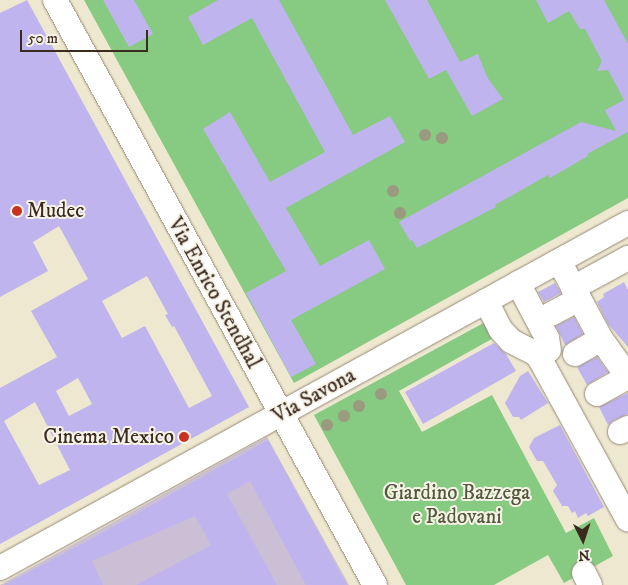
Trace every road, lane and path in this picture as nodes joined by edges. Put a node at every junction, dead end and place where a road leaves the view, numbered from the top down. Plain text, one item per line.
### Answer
1 (55, 0) edge
2 (628, 223) edge
3 (628, 258) edge
4 (559, 261) junction
5 (518, 283) junction
6 (576, 293) junction
7 (486, 301) junction
8 (551, 314) dead end
9 (601, 340) junction
10 (550, 350) dead end
11 (575, 354) dead end
12 (628, 377) edge
13 (597, 394) dead end
14 (280, 414) junction
15 (628, 520) edge
16 (0, 568) edge
17 (375, 585) edge

1 - 14 street, Via Enrico Stendhal
2 - 4 street, Via Savona
3 - 6 street
4 - 5 street, Via Savona
4 - 6 street
5 - 7 street, Via Savona
5 - 10 street
6 - 8 street
6 - 9 street
7 - 14 street, Via Savona
7 - 15 street
9 - 11 street
9 - 12 street
12 - 13 street
14 - 16 street, Via Savona
14 - 17 street, Via Enrico Stendhal

